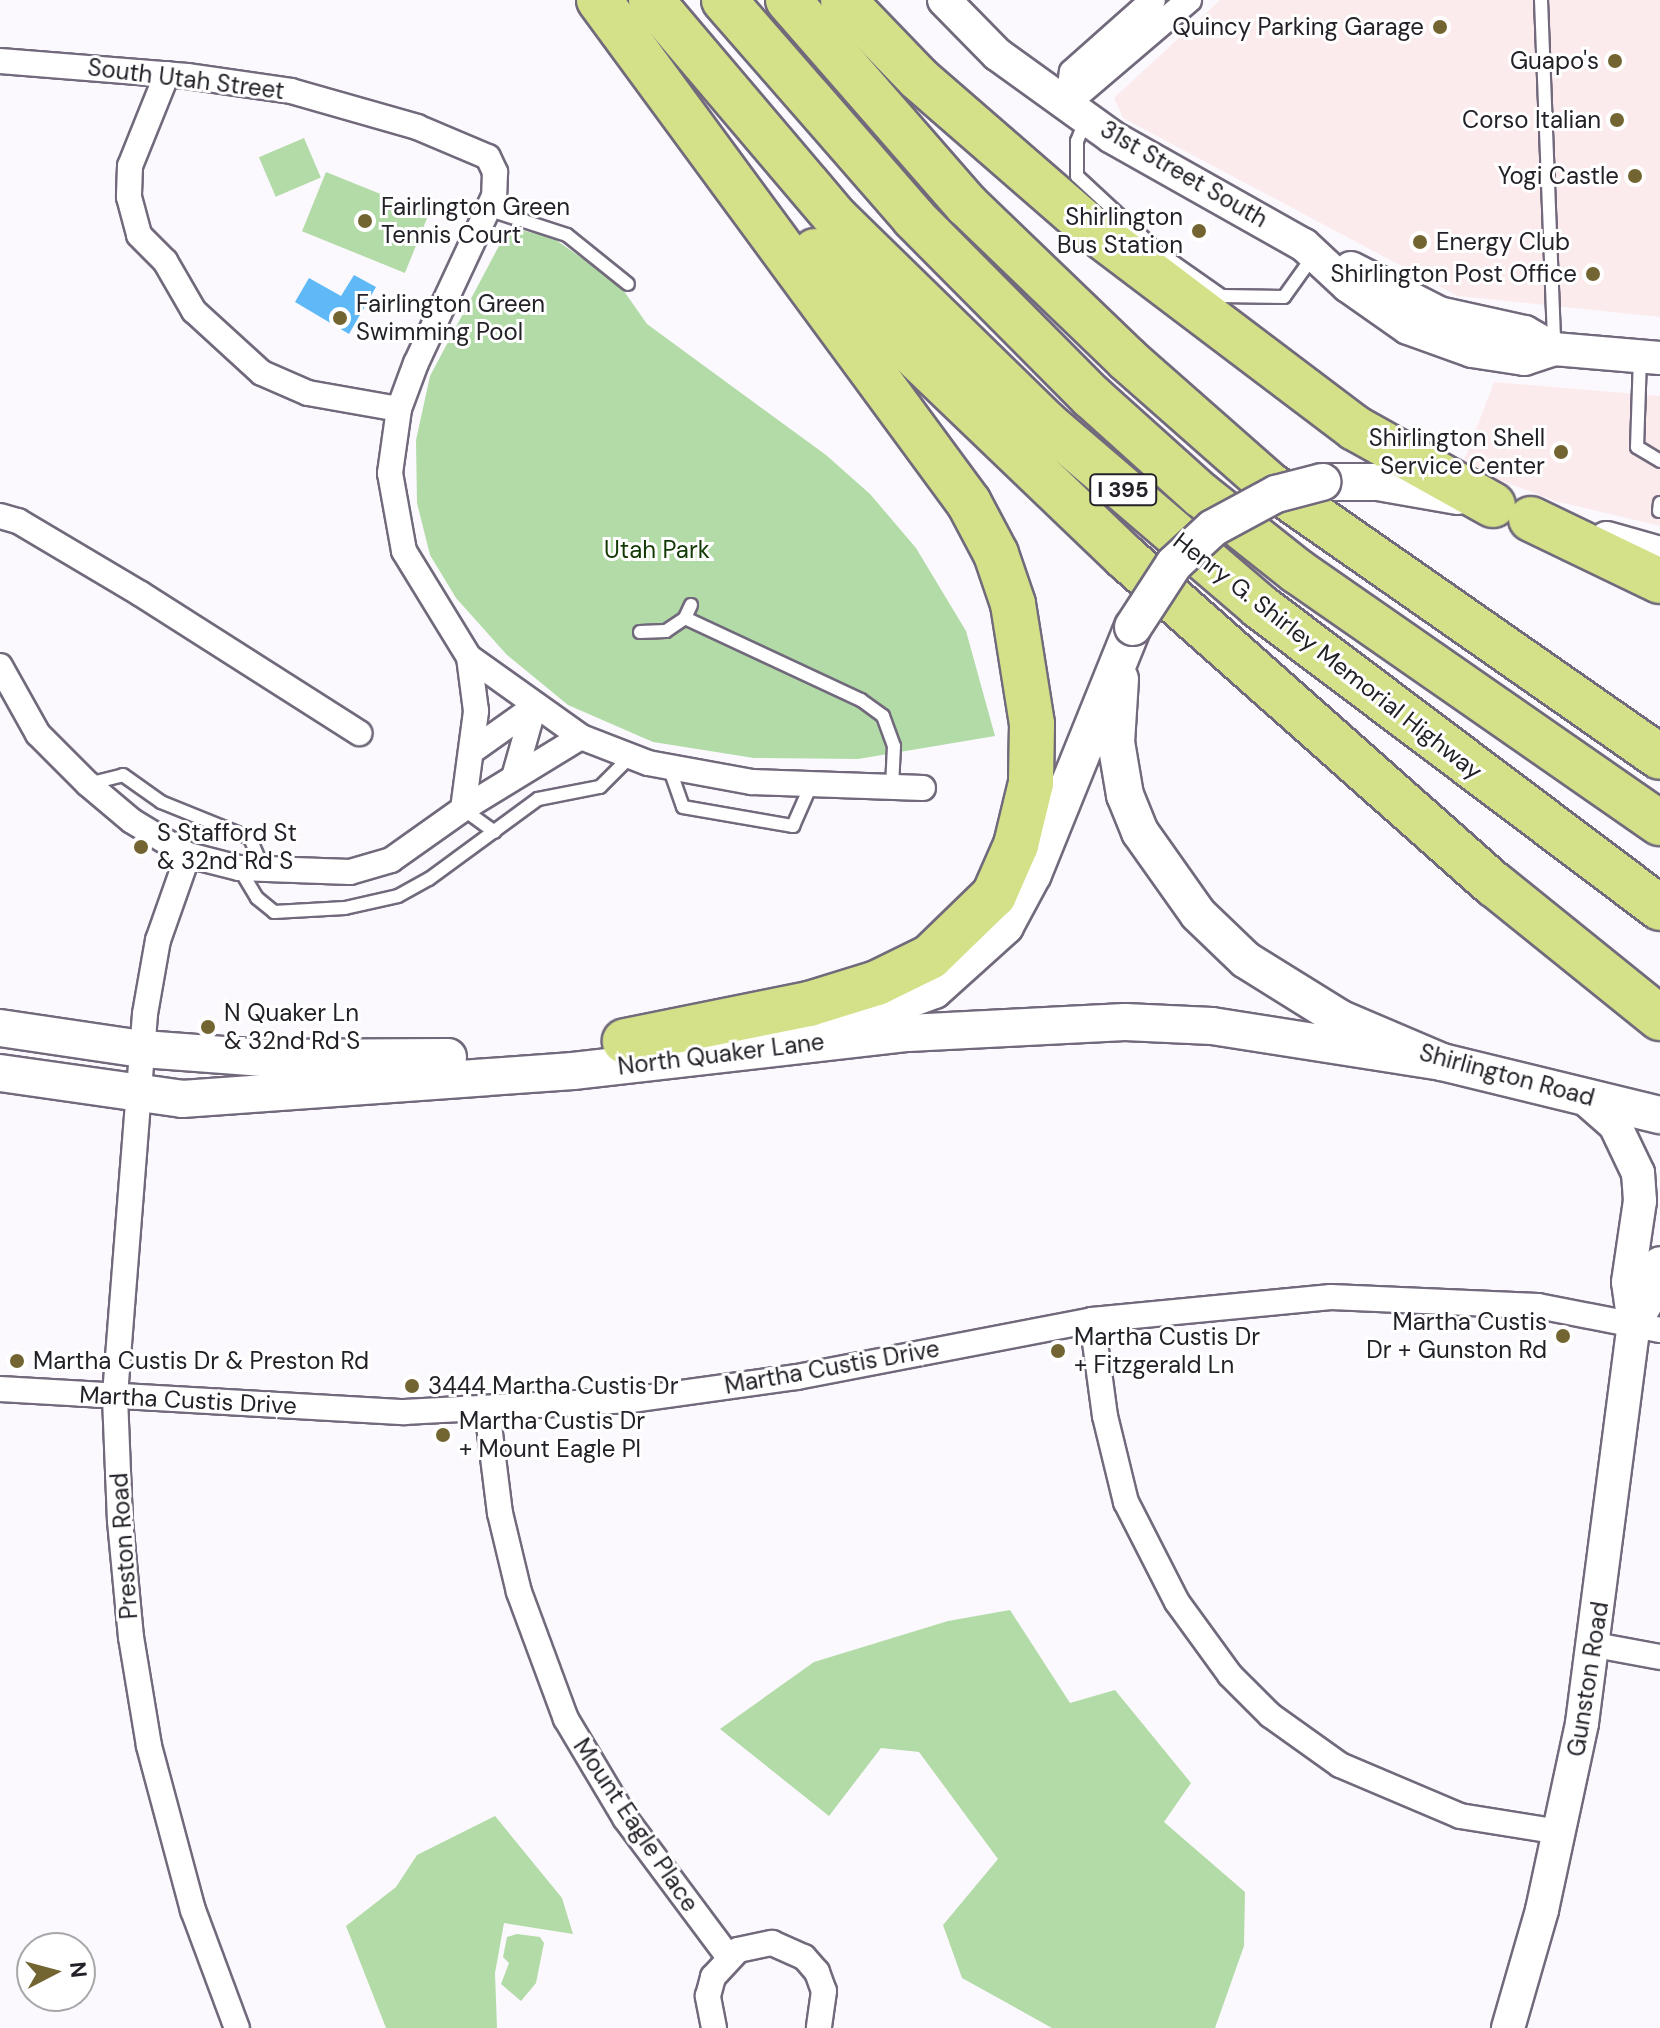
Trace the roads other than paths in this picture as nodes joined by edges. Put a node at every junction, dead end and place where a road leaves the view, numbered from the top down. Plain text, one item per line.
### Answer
1 (599, 0) edge
2 (651, 0) edge
3 (724, 0) edge
4 (788, 0) edge
5 (843, 0) edge
6 (944, 0) edge
7 (1153, 0) edge
8 (1189, 0) edge
9 (1541, 0) edge
10 (642, 58) junction
11 (0, 61) edge
12 (167, 74) junction
13 (1077, 110) junction
14 (490, 210) junction
15 (1315, 254) junction
16 (628, 284) dead end
17 (1554, 349) junction
18 (1650, 357) edge
19 (399, 409) junction
20 (1660, 461) edge
21 (1512, 512) junction
22 (0, 516) edge
23 (1657, 559) edge
24 (691, 605) dead end
25 (685, 618) junction
26 (1133, 627) junction
27 (640, 632) dead end
28 (469, 657) junction
29 (0, 666) edge
30 (534, 707) junction
31 (359, 733) dead end
32 (581, 737) junction
33 (472, 751) junction
34 (630, 757) junction
35 (1660, 757) edge
36 (669, 767) junction
37 (514, 777) junction
38 (88, 784) junction
39 (811, 785) junction
40 (892, 787) junction
41 (923, 788) dead end
42 (463, 809) junction
43 (1660, 823) edge
44 (495, 832) junction
45 (188, 855) junction
46 (239, 868) junction
47 (264, 871) junction
48 (1660, 908) edge
49 (1660, 1018) edge
50 (0, 1028) edge
51 (625, 1041) junction
52 (143, 1049) junction
53 (1442, 1062) junction
54 (0, 1073) edge
55 (140, 1094) junction
56 (1582, 1096) junction
57 (1660, 1115) edge
58 (1660, 1263) edge
59 (1092, 1320) junction
60 (1647, 1327) edge
61 (0, 1389) edge
62 (115, 1397) junction
63 (487, 1409) junction
64 (1595, 1645) junction
65 (1660, 1657) edge
66 (1560, 1832) junction
67 (728, 1956) junction
68 (237, 2028) edge
69 (714, 2028) edge
70 (819, 2028) edge
71 (1508, 2028) edge

1 - 10 highway
2 - 48 highway, Henry G. Shirley Memorial Highway / I 395
3 - 43 highway
4 - 35 highway
5 - 21 highway
6 - 13 street, 31st Street South
7 - 13 street
8 - 13 street
9 - 17 lane
10 - 49 highway
10 - 51 highway
11 - 12 street, South Utah Street
12 - 14 street, South Utah Street
12 - 19 street
13 - 15 street, 31st Street South
13 - 15 lane
14 - 16 lane
14 - 19 street
15 - 17 street, 31st Street South
17 - 18 street, 31st Street South
18 - 20 lane
19 - 28 street
21 - 23 highway
21 - 26 main road, Shirlington Road, bridge
22 - 31 street
24 - 25 lane
25 - 27 lane
25 - 40 lane
26 - 51 main road, North Quaker Lane
26 - 53 main road, Shirlington Road
28 - 30 street
28 - 33 street
29 - 38 street
30 - 32 street
30 - 33 street
30 - 37 street
32 - 34 street
32 - 37 street
33 - 42 street
34 - 36 street
34 - 44 lane
36 - 39 street
36 - 39 lane
37 - 42 street
38 - 45 street
38 - 47 lane
39 - 40 street
40 - 41 street
42 - 44 lane
42 - 47 street
44 - 46 lane
45 - 46 street
45 - 52 street, Preston Road
46 - 47 street
50 - 52 main road, North Quaker Lane
51 - 52 main road, North Quaker Lane
52 - 55 street, Preston Road
53 - 55 main road, North Quaker Lane
53 - 56 main road, Shirlington Road
54 - 55 main road, North Quaker Lane
55 - 62 street, Preston Road
56 - 57 main road, Shirlington Road
56 - 60 street, Gunston Road
58 - 60 street, Gunston Road
59 - 60 street, Martha Custis Drive
59 - 63 street, Martha Custis Drive
59 - 66 street
60 - 64 street, Gunston Road
61 - 62 street, Martha Custis Drive
62 - 63 street, Martha Custis Drive
62 - 68 street, Preston Road
63 - 67 street, Mount Eagle Place
64 - 65 street
64 - 66 street, Gunston Road
66 - 71 street, Gunston Road
67 - 69 street
67 - 70 street

